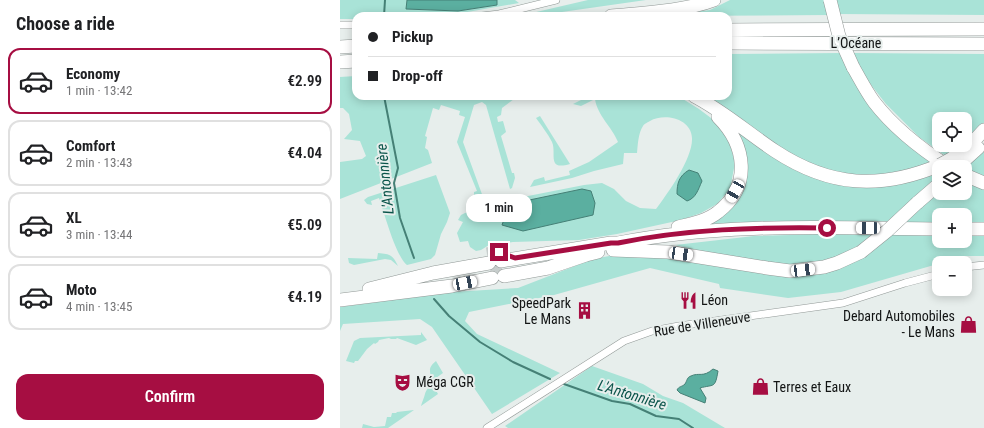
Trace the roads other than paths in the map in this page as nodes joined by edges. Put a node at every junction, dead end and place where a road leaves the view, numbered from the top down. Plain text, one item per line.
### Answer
1 (556, 0) edge
2 (714, 0) edge
3 (830, 0) edge
4 (507, 12) edge
5 (644, 12) edge
6 (340, 25) edge
7 (352, 25) edge
8 (984, 29) edge
9 (732, 30) edge
10 (732, 43) edge
11 (984, 44) edge
12 (352, 46) edge
13 (340, 47) edge
14 (352, 61) edge
15 (340, 62) edge
16 (692, 100) edge
17 (700, 100) edge
18 (984, 130) edge
19 (984, 141) edge
20 (944, 160) edge
21 (959, 160) edge
22 (961, 160) edge
23 (932, 171) edge
24 (972, 176) edge
25 (984, 183) edge
26 (932, 190) edge
27 (932, 229) edge
28 (972, 229) edge
29 (984, 229) edge
30 (612, 246) junction
31 (496, 265) junction
32 (984, 265) edge
33 (972, 266) edge
34 (519, 273) junction
35 (932, 276) edge
36 (478, 281) junction
37 (340, 295) edge
38 (340, 300) edge
39 (487, 428) edge

1 - 4 street
2 - 5 highway
3 - 20 highway, bridge
6 - 7 street
8 - 9 highway, L’Océane
10 - 11 highway, L’Océane
12 - 13 highway
14 - 15 highway
16 - 30 highway
17 - 23 highway
18 - 21 highway
19 - 22 highway
24 - 25 highway
26 - 30 highway, bridge
27 - 30 highway
28 - 29 highway
30 - 31 highway
30 - 34 highway
31 - 34 highway
31 - 36 highway
31 - 37 highway
32 - 33 street
34 - 36 highway
35 - 39 street, Rue de Villeneuve
36 - 38 highway

